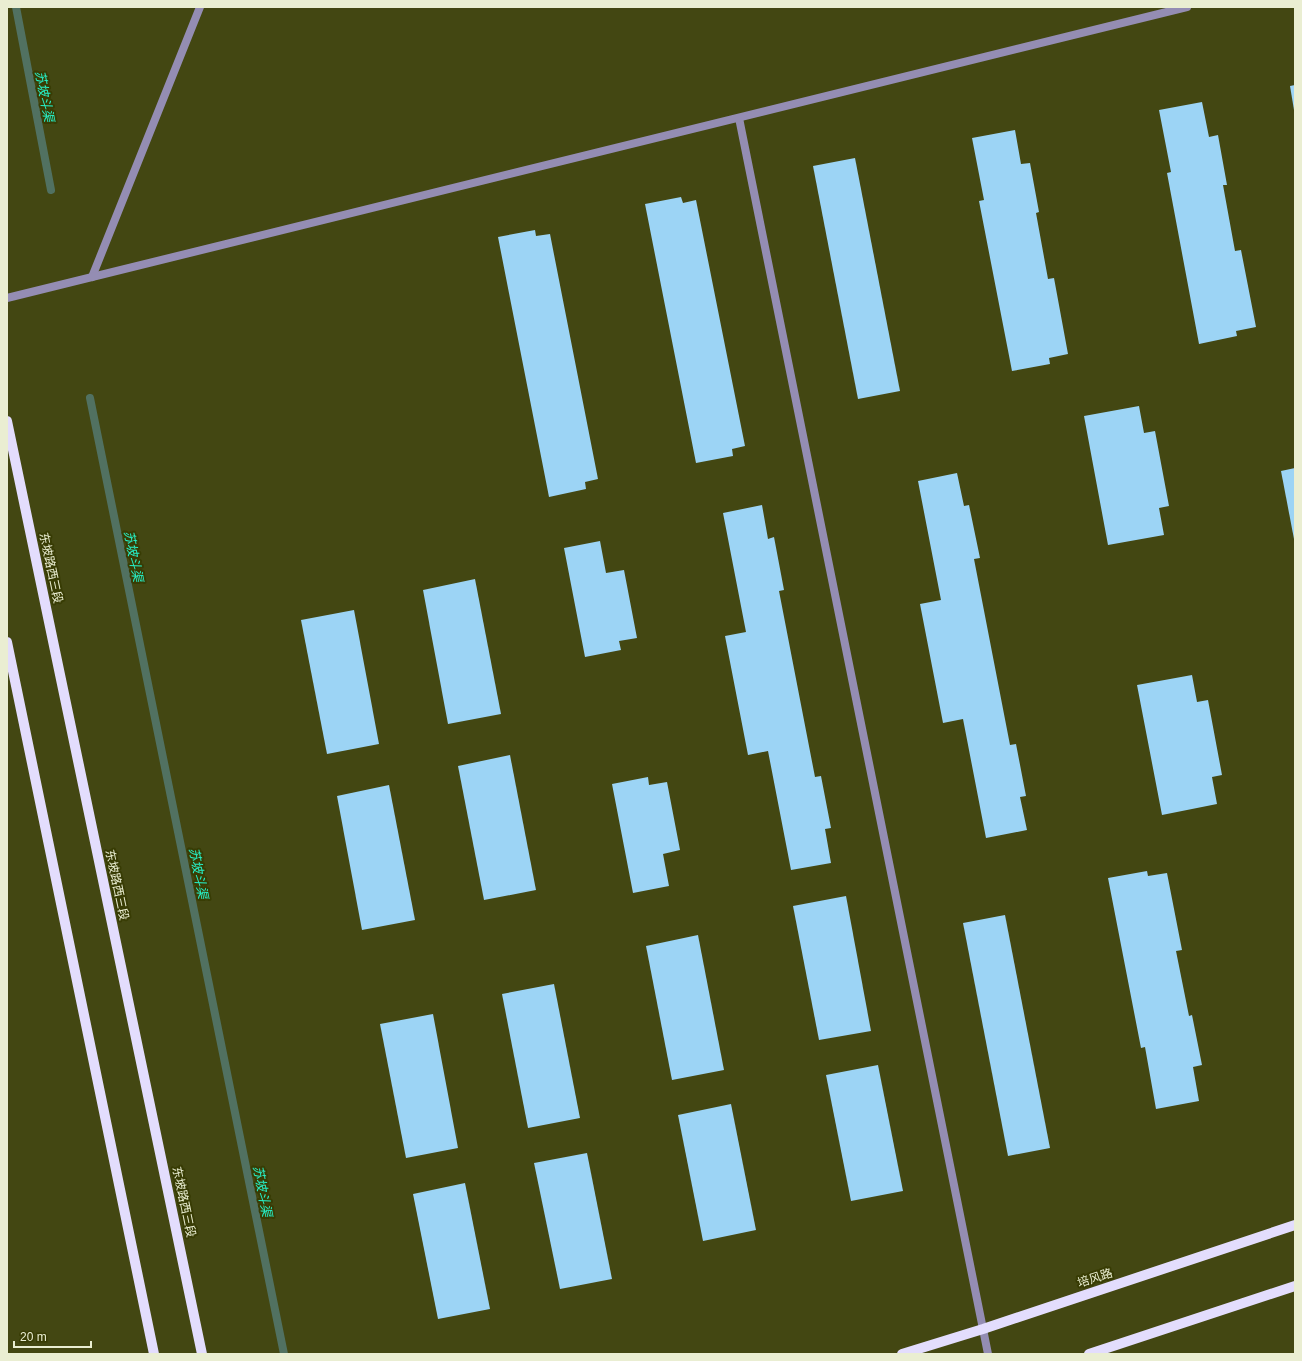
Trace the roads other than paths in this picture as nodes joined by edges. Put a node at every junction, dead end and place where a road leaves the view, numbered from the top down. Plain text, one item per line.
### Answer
1 (200, 7) edge
2 (1187, 7) edge
3 (738, 118) junction
4 (92, 277) junction
5 (7, 298) edge
6 (7, 421) edge
7 (7, 642) edge
8 (1295, 1225) edge
9 (1295, 1286) edge
10 (983, 1329) junction
11 (154, 1354) edge
12 (202, 1354) edge
13 (902, 1354) edge
14 (988, 1354) edge
15 (1089, 1354) edge

1 - 4 street
2 - 3 street
3 - 4 street
3 - 10 street
4 - 5 street
6 - 12 main road, 东坡路西三段
7 - 11 main road
8 - 10 main road, 培风路
9 - 15 main road
10 - 13 main road, 培风路
10 - 14 street

